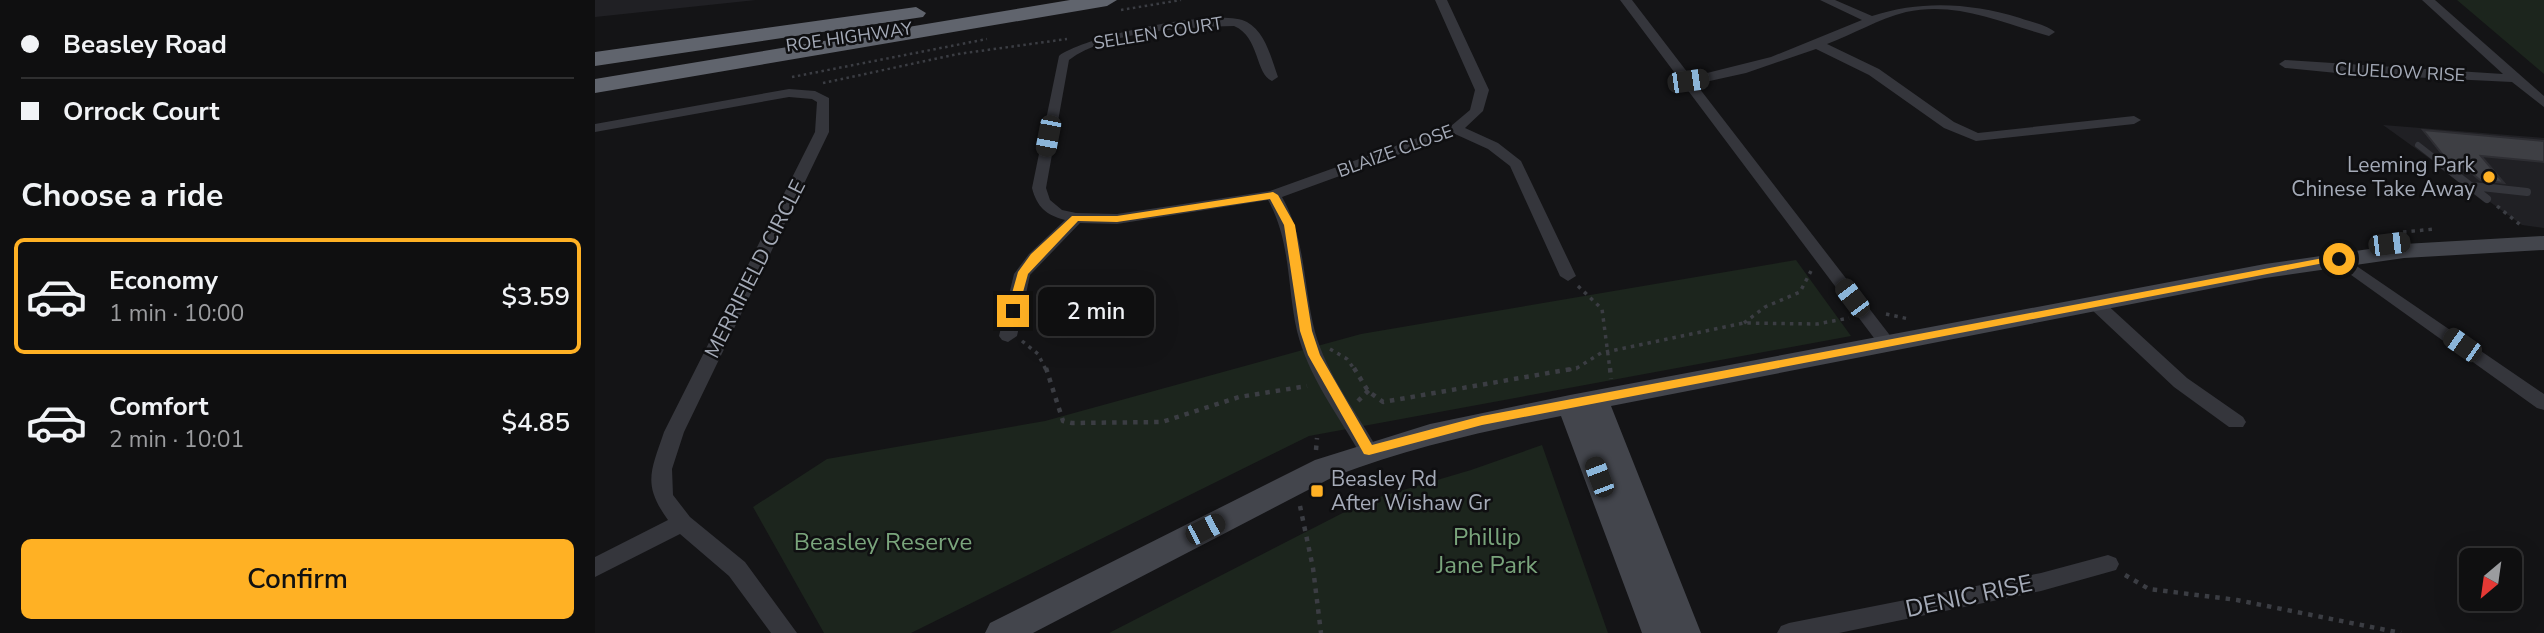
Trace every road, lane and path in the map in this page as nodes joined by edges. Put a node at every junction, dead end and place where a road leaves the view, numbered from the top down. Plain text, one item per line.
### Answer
1 (926, 0) edge
2 (1004, 0) edge
3 (1181, 0) edge
4 (1441, 0) edge
5 (1626, 0) edge
6 (1826, 0) edge
7 (2428, 0) edge
8 (1108, 4) edge
9 (1873, 21) junction
10 (2049, 32) dead end
11 (991, 38) dead end
12 (595, 40) edge
13 (1091, 42) junction
14 (1817, 44) junction
15 (595, 59) edge
16 (2285, 64) dead end
17 (595, 74) edge
18 (1272, 77) dead end
19 (2516, 78) junction
20 (785, 79) dead end
21 (1688, 81) junction
22 (595, 86) edge
23 (802, 92) junction
24 (2544, 103) edge
25 (2134, 120) dead end
26 (595, 128) edge
27 (1456, 129) junction
28 (2418, 145) dead end
29 (2470, 186) junction
30 (2527, 192) dead end
31 (1273, 195) junction
32 (2487, 199) joint
33 (1076, 218) junction
34 (2523, 227) dead end
35 (2544, 236) edge
36 (2544, 243) edge
37 (2346, 257) junction
38 (1826, 262) junction
39 (1568, 276) joint
40 (2097, 305) junction
41 (1851, 318) dead end
42 (1744, 323) junction
43 (1008, 336) joint
44 (1886, 342) junction
45 (1606, 352) junction
46 (1314, 355) junction
47 (1307, 386) dead end
48 (1369, 390) junction
49 (1596, 399) junction
50 (1358, 401) dead end
51 (2544, 403) edge
52 (2236, 422) dead end
53 (1369, 450) junction
54 (1300, 506) dead end
55 (681, 523) junction
56 (2108, 564) joint
57 (595, 568) edge
58 (781, 629) edge
59 (1002, 633) edge
60 (1321, 633) edge
61 (1659, 633) edge
62 (1684, 633) edge
63 (1789, 633) edge
64 (2401, 633) edge

1 - 12 highway
2 - 15 highway, ROE HIGHWAY
3 - 8 path
4 - 27 street, BLAIZE CLOSE
5 - 21 street
6 - 9 street
7 - 19 street
8 - 17 highway, ROE HIGHWAY
8 - 22 highway
9 - 10 street
9 - 14 street
11 - 20 path
13 - 18 street, SELLEN COURT
13 - 23 path
13 - 33 street, SELLEN COURT
14 - 21 street
14 - 25 street
16 - 19 street, CLUELOW RISE
19 - 24 street
21 - 38 street
23 - 26 street
23 - 55 street, MERRIFIELD CIRCLE
27 - 31 street, BLAIZE CLOSE
27 - 39 street
28 - 29 lane
29 - 30 lane
29 - 32 lane
31 - 33 street, SELLEN COURT
31 - 46 street
32 - 34 path
33 - 43 street
35 - 37 main road
36 - 37 main road
37 - 40 main road
37 - 51 street
38 - 42 path
38 - 44 street
39 - 45 path
40 - 44 main road
40 - 52 street
41 - 42 path
42 - 45 path
43 - 47 path
44 - 49 main road
45 - 48 path
45 - 49 path
46 - 48 path
46 - 53 street
48 - 50 path
49 - 53 main road
49 - 61 main road
49 - 62 main road
53 - 59 main road
54 - 60 path
55 - 57 street
55 - 58 street, MERRIFIELD CIRCLE
56 - 63 street, DENIC RISE
56 - 64 path

